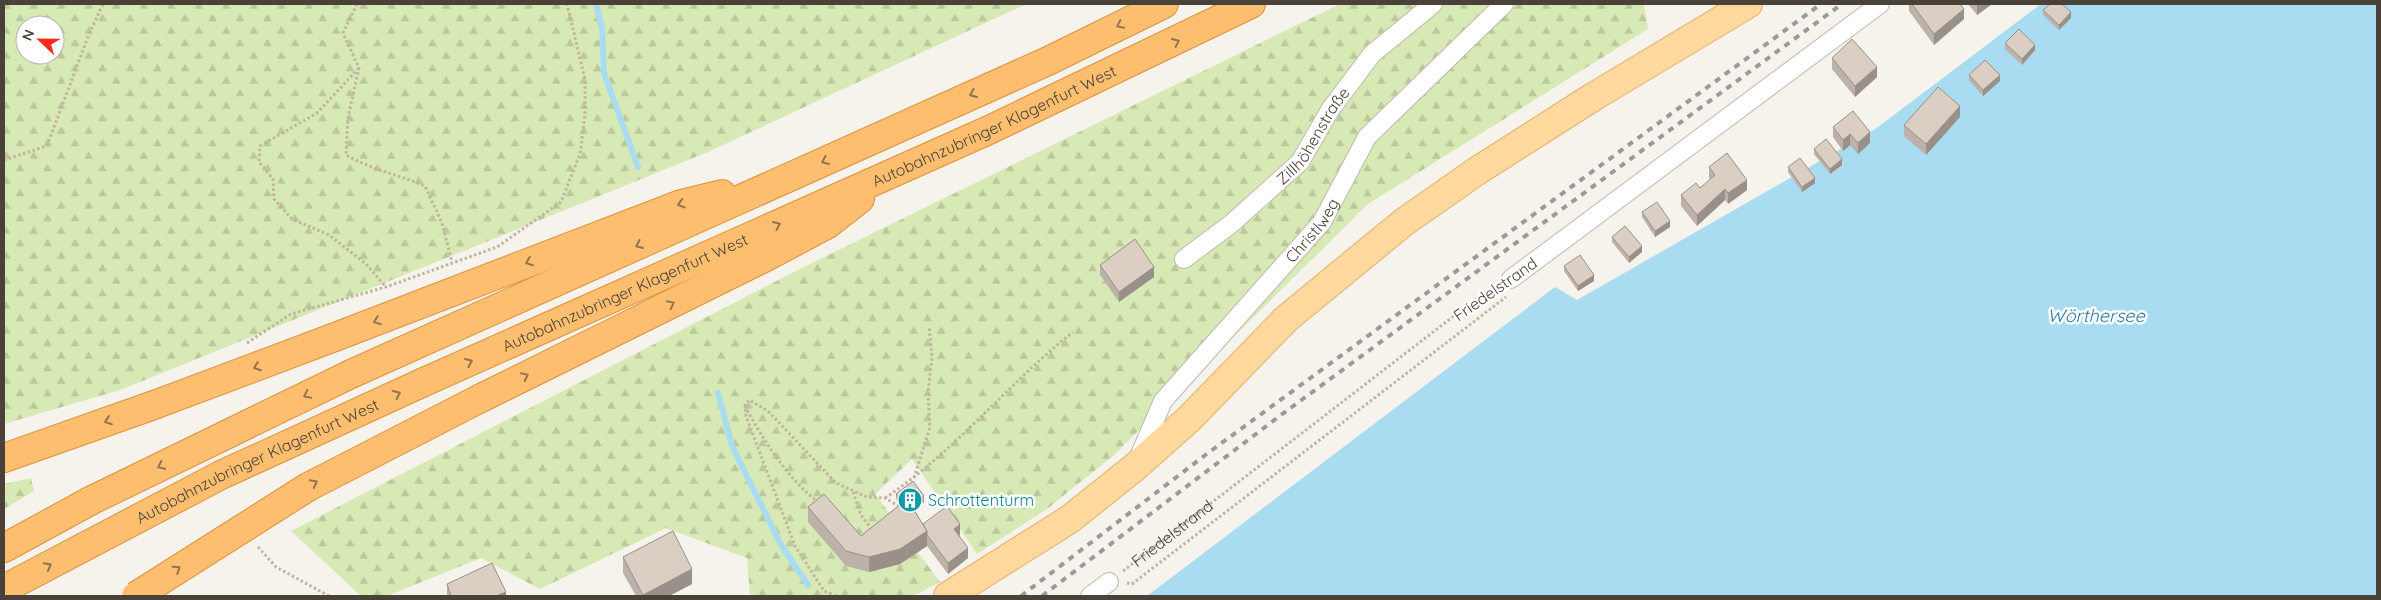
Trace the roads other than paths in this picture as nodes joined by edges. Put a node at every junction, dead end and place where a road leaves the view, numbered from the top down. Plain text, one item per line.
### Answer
1 (1164, 4) edge
2 (1251, 4) edge
3 (1433, 4) edge
4 (1504, 4) edge
5 (1748, 4) edge
6 (1880, 4) edge
7 (896, 172) junction
8 (779, 182) junction
9 (1184, 259) dead end
10 (1512, 279) road end
11 (4, 458) edge
12 (1135, 467) junction
13 (4, 548) edge
14 (1109, 582) road end
15 (4, 589) edge
16 (136, 596) edge
17 (948, 596) edge
18 (1090, 596) edge

1 -> 8 highway
7 -> 2 highway, Autobahnzubringer Klagenfurt West
3 - 9 street, Zillhöhenstraße
4 - 12 street, Christlweg
5 - 12 main road
6 - 10 street, Friedelstrand
15 -> 7 highway, Autobahnzubringer Klagenfurt West, bridge
16 -> 7 highway, bridge
8 -> 11 highway, bridge
8 -> 13 highway, bridge
12 - 17 main road
14 - 18 street

